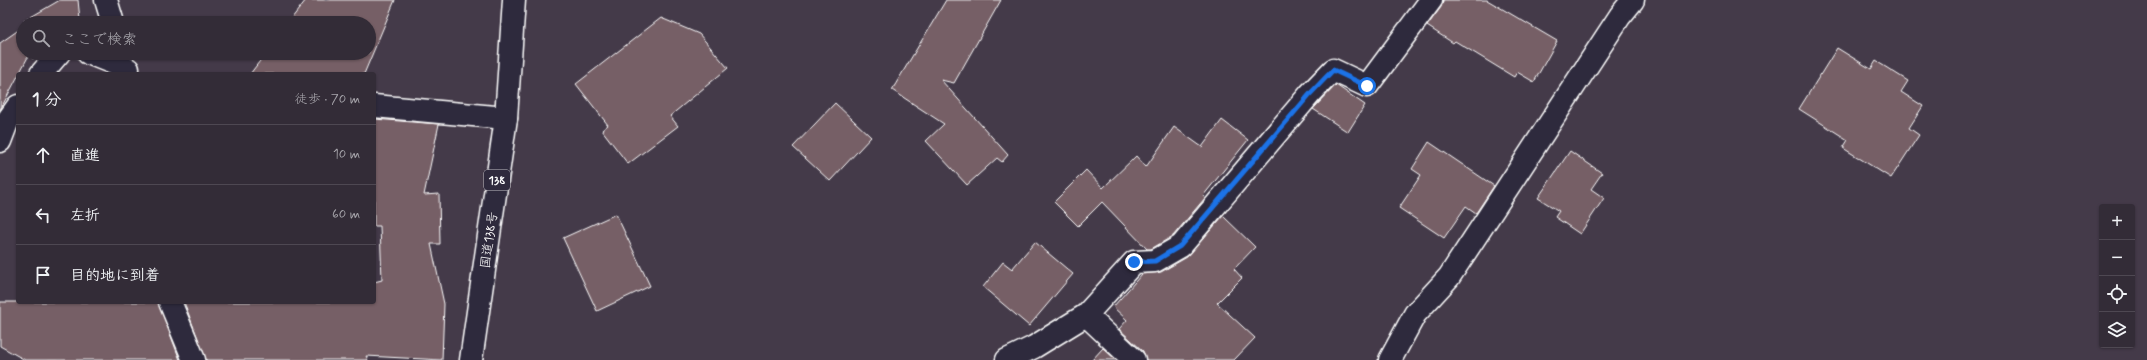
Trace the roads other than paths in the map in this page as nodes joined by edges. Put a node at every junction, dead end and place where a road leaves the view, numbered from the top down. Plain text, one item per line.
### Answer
1 (106, 0) edge
2 (514, 0) edge
3 (1431, 0) edge
4 (1633, 0) edge
5 (111, 16) edge
6 (53, 60) edge
7 (110, 60) edge
8 (126, 65) edge
9 (42, 72) edge
10 (376, 106) edge
11 (16, 109) edge
12 (506, 118) junction
13 (0, 142) edge
14 (171, 304) edge
15 (1086, 315) junction
16 (194, 360) edge
17 (471, 360) edge
18 (1007, 360) edge
19 (1134, 360) edge
20 (1390, 360) edge

1 - 5 main road
2 - 12 main road, 国道138号 / 138
3 - 15 main road
4 - 20 main road
6 - 9 main road
7 - 8 main road
10 - 12 main road
11 - 13 main road
12 - 17 main road, 国道138号 / 138
14 - 16 main road
15 - 18 main road
15 - 19 main road

